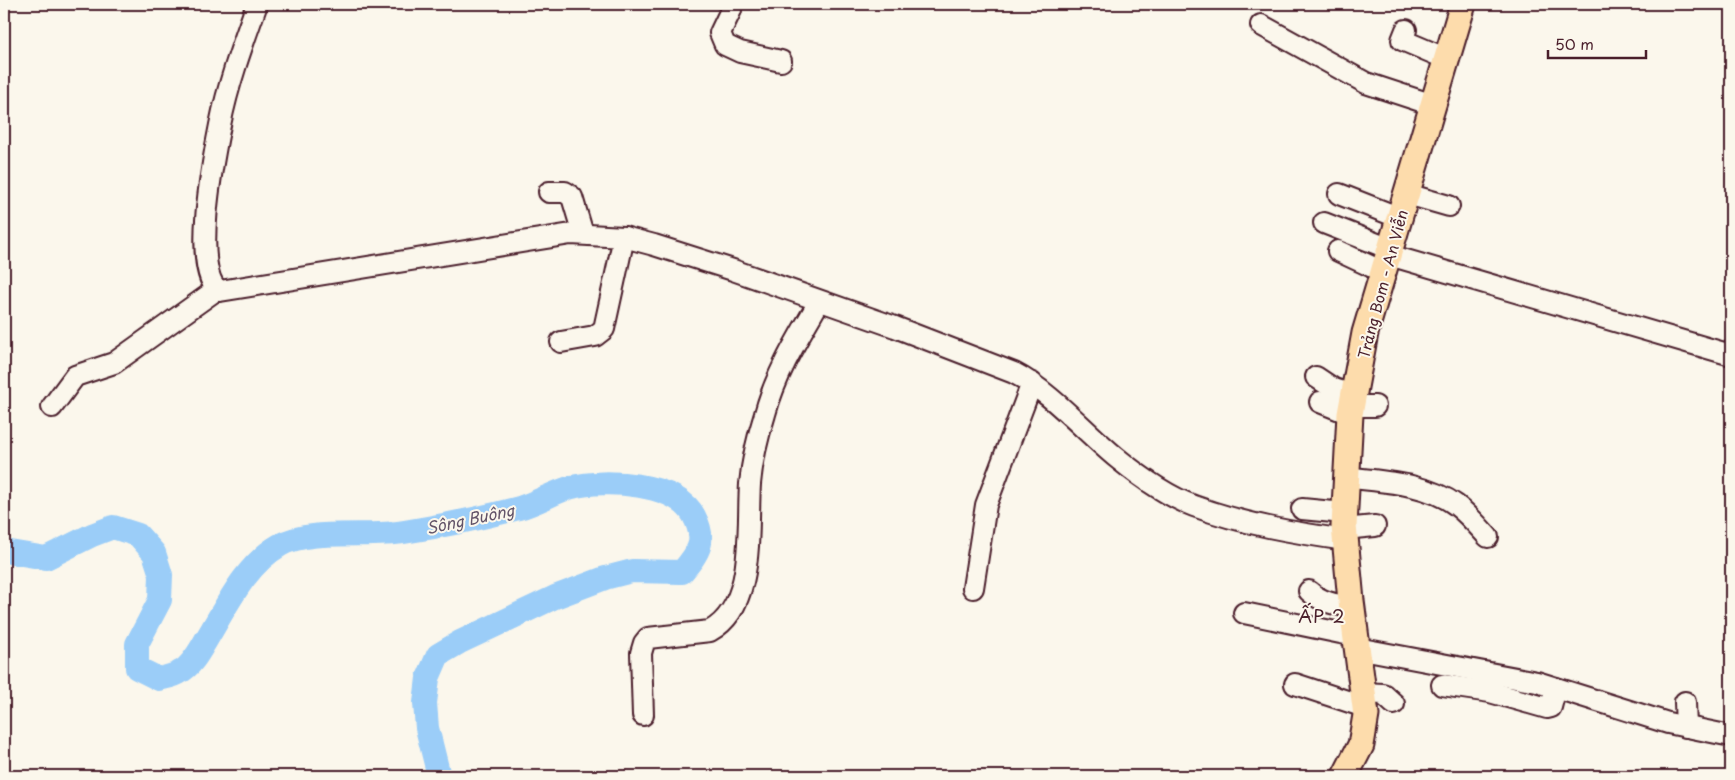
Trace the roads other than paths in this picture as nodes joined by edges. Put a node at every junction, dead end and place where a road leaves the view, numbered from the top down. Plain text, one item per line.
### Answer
1 (257, 4) edge
2 (729, 4) edge
3 (1458, 5) edge
4 (1261, 25) dead end
5 (1402, 39) dead end
6 (1446, 59) junction
7 (781, 61) dead end
8 (1433, 106) junction
9 (549, 192) dead end
10 (1374, 193) dead end
11 (1339, 194) dead end
12 (1403, 206) junction
13 (1449, 206) dead end
14 (1324, 223) dead end
15 (583, 234) junction
16 (624, 237) junction
17 (1338, 251) dead end
18 (1388, 259) junction
19 (216, 290) junction
20 (819, 302) junction
21 (561, 342) dead end
22 (1731, 355) edge
23 (1316, 377) dead end
24 (1032, 383) junction
25 (1320, 402) dead end
26 (1358, 405) junction
27 (52, 407) dead end
28 (1345, 477) junction
29 (1302, 509) dead end
30 (1375, 526) dead end
31 (1345, 527) junction
32 (1488, 537) dead end
33 (973, 588) dead end
34 (1309, 591) dead end
35 (1351, 606) junction
36 (1244, 614) dead end
37 (1356, 642) junction
38 (1447, 664) junction
39 (1295, 684) dead end
40 (1556, 688) junction
41 (1365, 700) junction
42 (1685, 702) dead end
43 (1394, 704) dead end
44 (643, 715) dead end
45 (1686, 727) junction
46 (1731, 736) edge
47 (1345, 776) edge

1 - 19 street
2 - 7 street
3 - 6 main road, Trảng Bom - An Viễn
4 - 8 street
5 - 6 street
6 - 8 main road, Trảng Bom - An Viễn
8 - 12 main road, Trảng Bom - An Viễn
9 - 15 street
10 - 12 street
11 - 12 street
12 - 13 street
12 - 18 main road, Trảng Bom - An Viễn
14 - 18 street
15 - 16 street
15 - 19 street
16 - 20 street
16 - 21 street
17 - 18 street
18 - 22 street
18 - 26 main road, Trảng Bom - An Viễn
19 - 27 street
20 - 24 street
20 - 44 street
23 - 26 street
24 - 31 street
24 - 33 street
25 - 26 street
26 - 28 main road, Trảng Bom - An Viễn
28 - 31 main road, Trảng Bom - An Viễn
28 - 32 street
29 - 31 street
30 - 31 street
31 - 35 main road, Trảng Bom - An Viễn
34 - 35 street
35 - 37 main road, Trảng Bom - An Viễn
36 - 37 street
37 - 38 street
37 - 41 main road, Trảng Bom - An Viễn
38 - 40 street
38 - 40 street
39 - 41 street
40 - 45 street
41 - 43 street
41 - 47 main road, Trảng Bom - An Viễn
42 - 45 street
45 - 46 street

